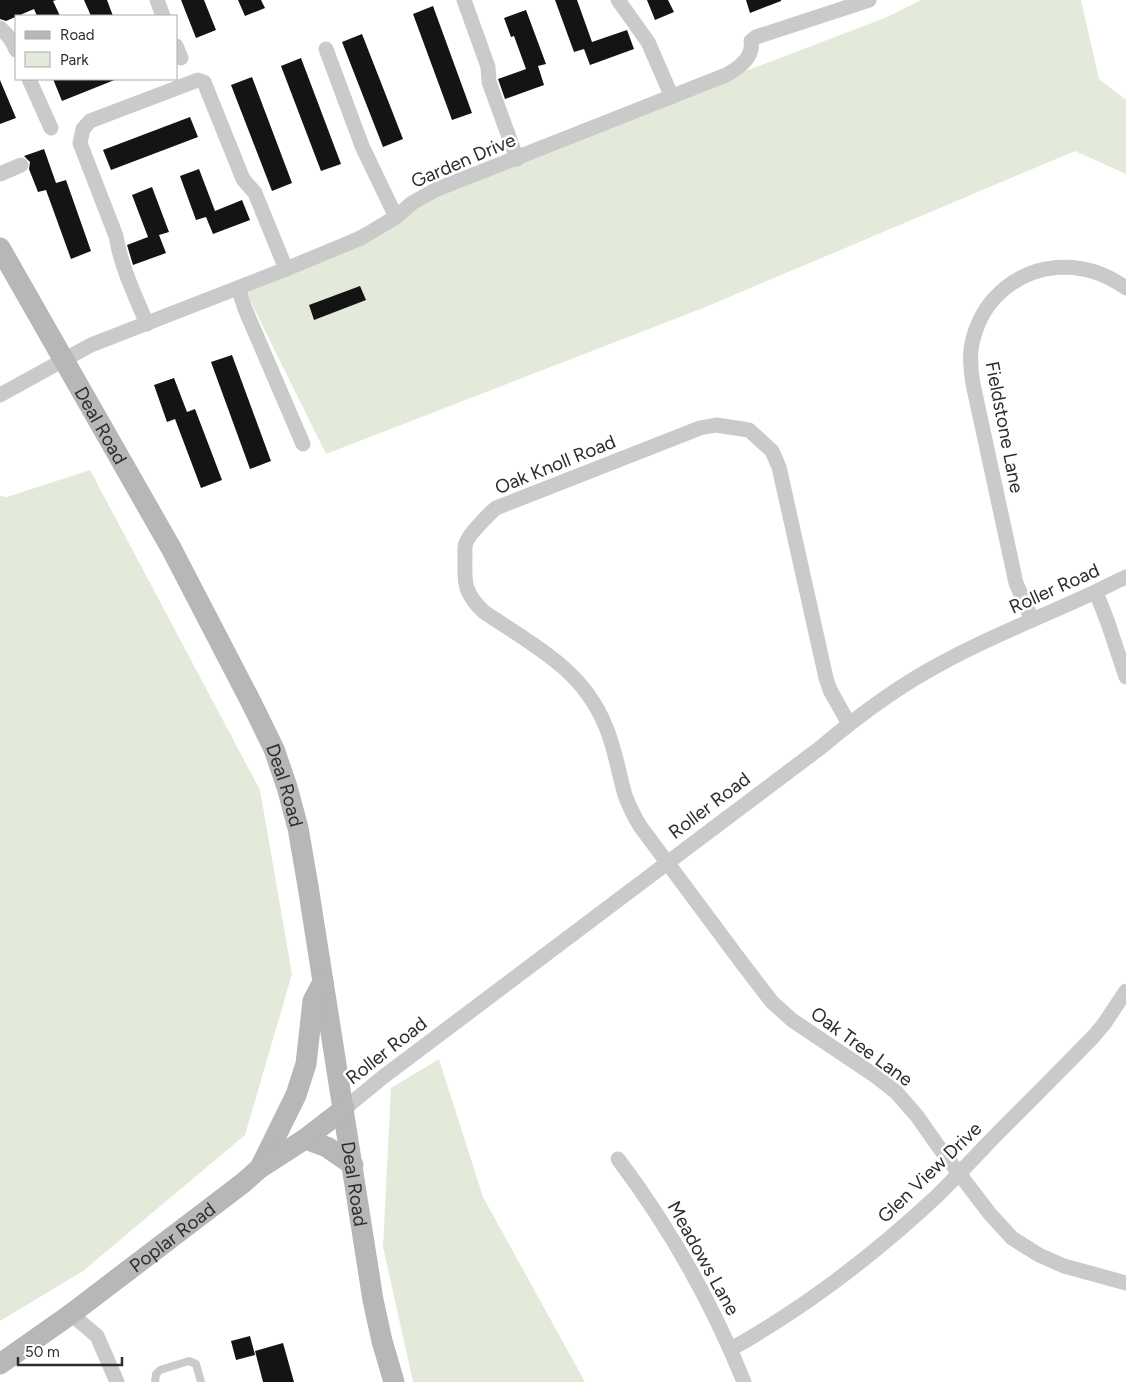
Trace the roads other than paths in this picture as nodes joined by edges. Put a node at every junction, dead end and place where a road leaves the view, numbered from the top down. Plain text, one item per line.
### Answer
1 (156, 0) edge
2 (464, 0) edge
3 (618, 0) edge
4 (869, 0) edge
5 (164, 15) edge
6 (0, 28) edge
7 (15, 48) edge
8 (326, 49) dead end
9 (29, 80) edge
10 (672, 97) junction
11 (50, 128) dead end
12 (517, 158) junction
13 (21, 165) dead end
14 (0, 174) edge
15 (396, 217) junction
16 (0, 248) edge
17 (286, 269) junction
18 (238, 288) junction
19 (1126, 288) edge
20 (147, 324) junction
21 (64, 360) junction
22 (0, 395) edge
23 (303, 444) dead end
24 (1126, 577) edge
25 (1096, 592) junction
26 (1032, 620) junction
27 (1126, 677) edge
28 (849, 724) junction
29 (667, 862) junction
30 (323, 982) junction
31 (1126, 991) edge
32 (344, 1109) junction
33 (305, 1139) junction
34 (618, 1159) dead end
35 (353, 1165) junction
36 (260, 1168) junction
37 (959, 1173) junction
38 (1126, 1283) edge
39 (71, 1314) junction
40 (731, 1349) junction
41 (0, 1364) edge
42 (117, 1382) edge
43 (155, 1382) edge
44 (201, 1382) edge
45 (394, 1382) edge
46 (744, 1382) edge

1 - 5 street
2 - 12 street
3 - 10 street
4 - 10 street, Garden Drive
6 - 7 street
8 - 15 street
9 - 11 street
10 - 12 street, Garden Drive
12 - 15 street, Garden Drive
13 - 14 street
15 - 17 street, Garden Drive
16 - 21 street, Deal Road
17 - 18 street, Garden Drive
17 - 20 street
18 - 20 street, Garden Drive
18 - 23 street
19 - 26 street, Fieldstone Lane
20 - 21 street, Garden Drive
21 - 22 street, Garden Drive
21 - 30 street, Deal Road
24 - 25 street, Roller Road
25 - 26 street, Roller Road
25 - 27 street
26 - 28 street, Roller Road
28 - 29 street, Roller Road
28 - 29 street, Oak Knoll Road
29 - 32 street, Roller Road
29 - 37 street, Oak Tree Lane
30 - 32 street, Deal Road
30 - 36 street
31 - 37 street, Glen View Drive
32 - 33 street, Poplar Road
32 - 35 street, Deal Road
33 - 35 street
33 - 36 street, Poplar Road
34 - 40 street, Meadows Lane
35 - 45 street, Deal Road
36 - 39 street, Poplar Road
37 - 38 street, Oak Tree Lane
37 - 40 street, Glen View Drive
39 - 41 street, Poplar Road
39 - 42 street
40 - 46 street, Meadows Lane
43 - 44 lane

